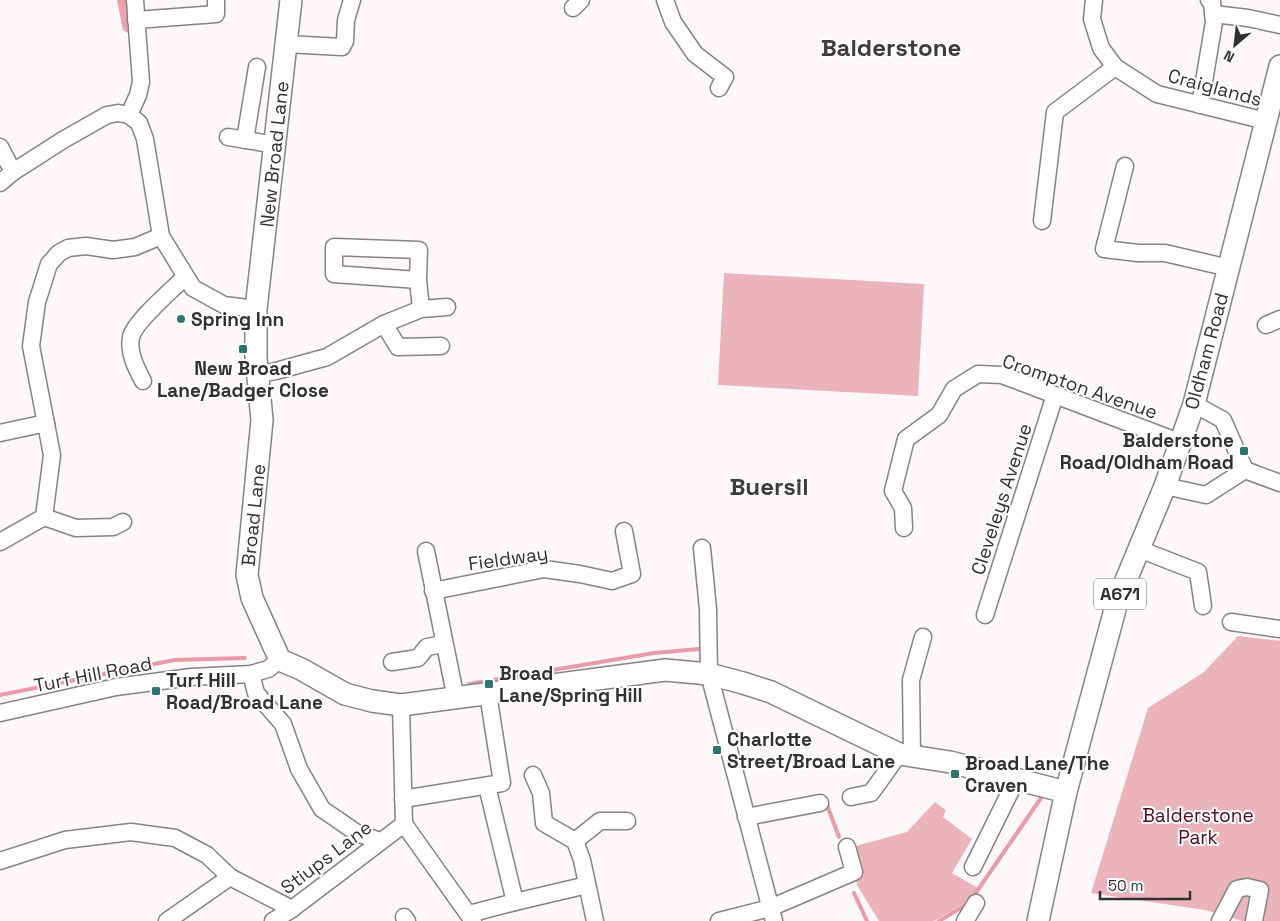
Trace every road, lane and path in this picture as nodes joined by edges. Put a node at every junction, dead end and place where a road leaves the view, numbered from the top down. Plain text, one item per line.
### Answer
1 (134, 0) edge
2 (216, 0) edge
3 (291, 0) edge
4 (352, 0) edge
5 (665, 0) edge
6 (1094, 0) edge
7 (1211, 7) edge
8 (136, 20) junction
9 (1280, 25) edge
10 (286, 44) junction
11 (1280, 66) edge
12 (257, 67) dead end
13 (1115, 67) junction
14 (719, 88) dead end
15 (1200, 105) junction
16 (129, 115) junction
17 (1266, 121) junction
18 (228, 137) dead end
19 (246, 140) junction
20 (276, 145) junction
21 (0, 147) edge
22 (1125, 166) dead end
23 (13, 172) junction
24 (0, 183) edge
25 (1042, 221) dead end
26 (161, 236) junction
27 (1228, 268) junction
28 (185, 276) junction
29 (418, 280) junction
30 (447, 307) dead end
31 (256, 308) junction
32 (421, 309) junction
33 (384, 324) junction
34 (441, 346) dead end
35 (258, 374) junction
36 (143, 381) dead end
37 (1055, 395) junction
38 (1194, 404) junction
39 (46, 423) junction
40 (0, 433) edge
41 (1179, 442) junction
42 (1246, 470) junction
43 (1280, 483) edge
44 (1165, 486) junction
45 (44, 517) junction
46 (123, 522) dead end
47 (904, 528) dead end
48 (624, 531) dead end
49 (0, 542) edge
50 (702, 548) dead end
51 (1139, 549) junction
52 (426, 551) dead end
53 (433, 591) junction
54 (1203, 606) dead end
55 (985, 615) dead end
56 (1231, 622) dead end
57 (1280, 629) edge
58 (923, 637) dead end
59 (444, 644) junction
60 (280, 660) junction
61 (392, 662) dead end
62 (251, 674) junction
63 (710, 674) junction
64 (488, 694) junction
65 (456, 699) junction
66 (401, 705) junction
67 (0, 713) edge
68 (905, 755) junction
69 (533, 775) dead end
70 (1017, 778) junction
71 (487, 786) junction
72 (1066, 792) junction
73 (851, 797) dead end
74 (403, 798) junction
75 (820, 802) dead end
76 (746, 816) junction
77 (627, 821) dead end
78 (404, 824) junction
79 (380, 841) junction
80 (575, 841) junction
81 (847, 847) dead end
82 (0, 861) edge
83 (973, 867) dead end
84 (230, 877) junction
85 (587, 885) junction
86 (516, 902) junction
87 (976, 903) dead end
88 (292, 908) junction
89 (772, 914) edge
90 (471, 918) edge
91 (167, 921) edge
92 (273, 921) edge
93 (595, 921) edge
94 (719, 921) edge
95 (965, 921) edge
96 (1038, 921) edge
97 (1220, 921) edge
98 (1254, 921) edge

1 - 8 street
2 - 8 street
3 - 10 main road, New Broad Lane
4 - 10 street
5 - 14 street
6 - 13 street, Craiglands
7 - 9 street
7 - 15 street
8 - 16 street
10 - 20 main road, New Broad Lane
11 - 17 main road, Oldham Road / A671
12 - 19 street
13 - 15 street, Craiglands
13 - 25 street
15 - 17 street, Craiglands
16 - 23 street
16 - 26 street
17 - 27 main road, Oldham Road / A671
18 - 19 street
19 - 20 street
20 - 31 main road, New Broad Lane
21 - 23 street
22 - 27 street
23 - 24 street
26 - 28 street
26 - 39 street
27 - 38 main road, Oldham Road / A671
28 - 31 street
28 - 36 street
29 - 29 street
29 - 32 street
30 - 32 street
31 - 35 main road, Broad Lane
32 - 33 street
33 - 34 street
33 - 35 street
35 - 60 main road, Broad Lane
37 - 41 street, Crompton Avenue
37 - 47 street, Crompton Avenue
37 - 55 street, Cleveleys Avenue
38 - 41 main road, Oldham Road / A671
38 - 42 street
39 - 40 street
39 - 45 street
41 - 44 main road, Oldham Road / A671
42 - 43 street
42 - 44 street
44 - 51 main road, Oldham Road / A671
45 - 46 street
45 - 49 street
48 - 53 street, Fieldway
50 - 63 street
51 - 54 street
51 - 72 main road, Oldham Road / A671
52 - 53 street
53 - 59 street
56 - 57 street
58 - 68 street
59 - 61 street
59 - 65 street
60 - 62 street, Turf Hill Road
60 - 66 main road
62 - 67 street, Turf Hill Road
62 - 79 street
63 - 64 main road
63 - 68 main road
63 - 76 street
64 - 65 main road
64 - 71 street
65 - 66 main road
66 - 74 street
68 - 70 main road
68 - 73 street
69 - 80 street
70 - 72 main road
70 - 83 street
71 - 74 street
71 - 86 street
72 - 96 main road, Oldham Road / A671
74 - 78 street
75 - 76 street
76 - 89 street
77 - 80 street
78 - 79 street, Stiups Lane
78 - 90 street
79 - 88 street, Stiups Lane
80 - 85 street
81 - 89 street
82 - 84 street
84 - 88 street
84 - 91 street
85 - 86 street
85 - 93 street
86 - 90 street
87 - 95 street
88 - 92 street, Stiups Lane
89 - 94 street
97 - 98 street

